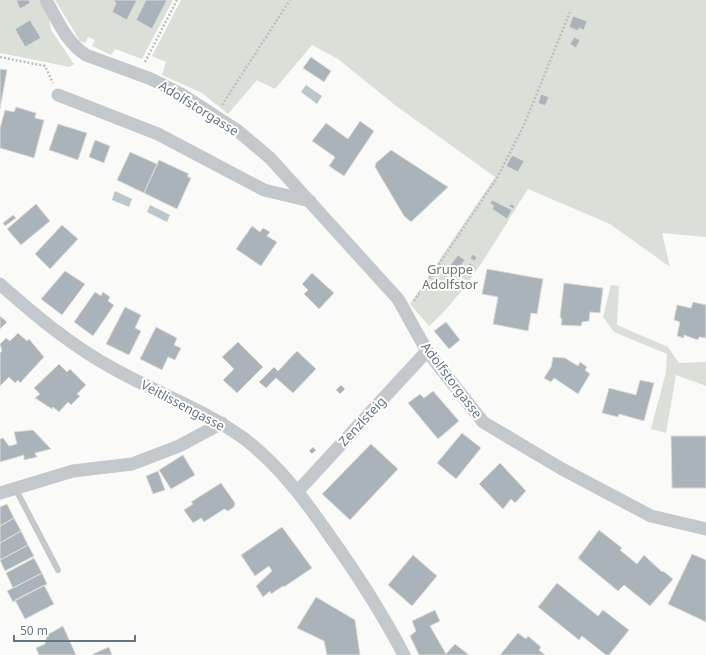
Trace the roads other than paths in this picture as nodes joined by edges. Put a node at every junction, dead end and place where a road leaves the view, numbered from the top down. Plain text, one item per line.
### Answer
1 (46, 0) edge
2 (58, 95) road end
3 (310, 201) junction
4 (0, 284) edge
5 (427, 351) junction
6 (222, 423) junction
7 (15, 488) junction
8 (298, 490) junction
9 (0, 493) edge
10 (706, 529) edge
11 (58, 570) dead end
12 (404, 655) edge

1 - 3 street, Adolfstorgasse
2 - 3 street
3 - 5 street, Adolfstorgasse
4 - 6 street, Veitlissengasse
5 - 8 street, Zenzlsteig
5 - 10 street, Adolfstorgasse
6 - 7 street
6 - 8 street, Veitlissengasse
7 - 9 street
7 - 11 lane
8 - 12 street, Veitlissengasse

